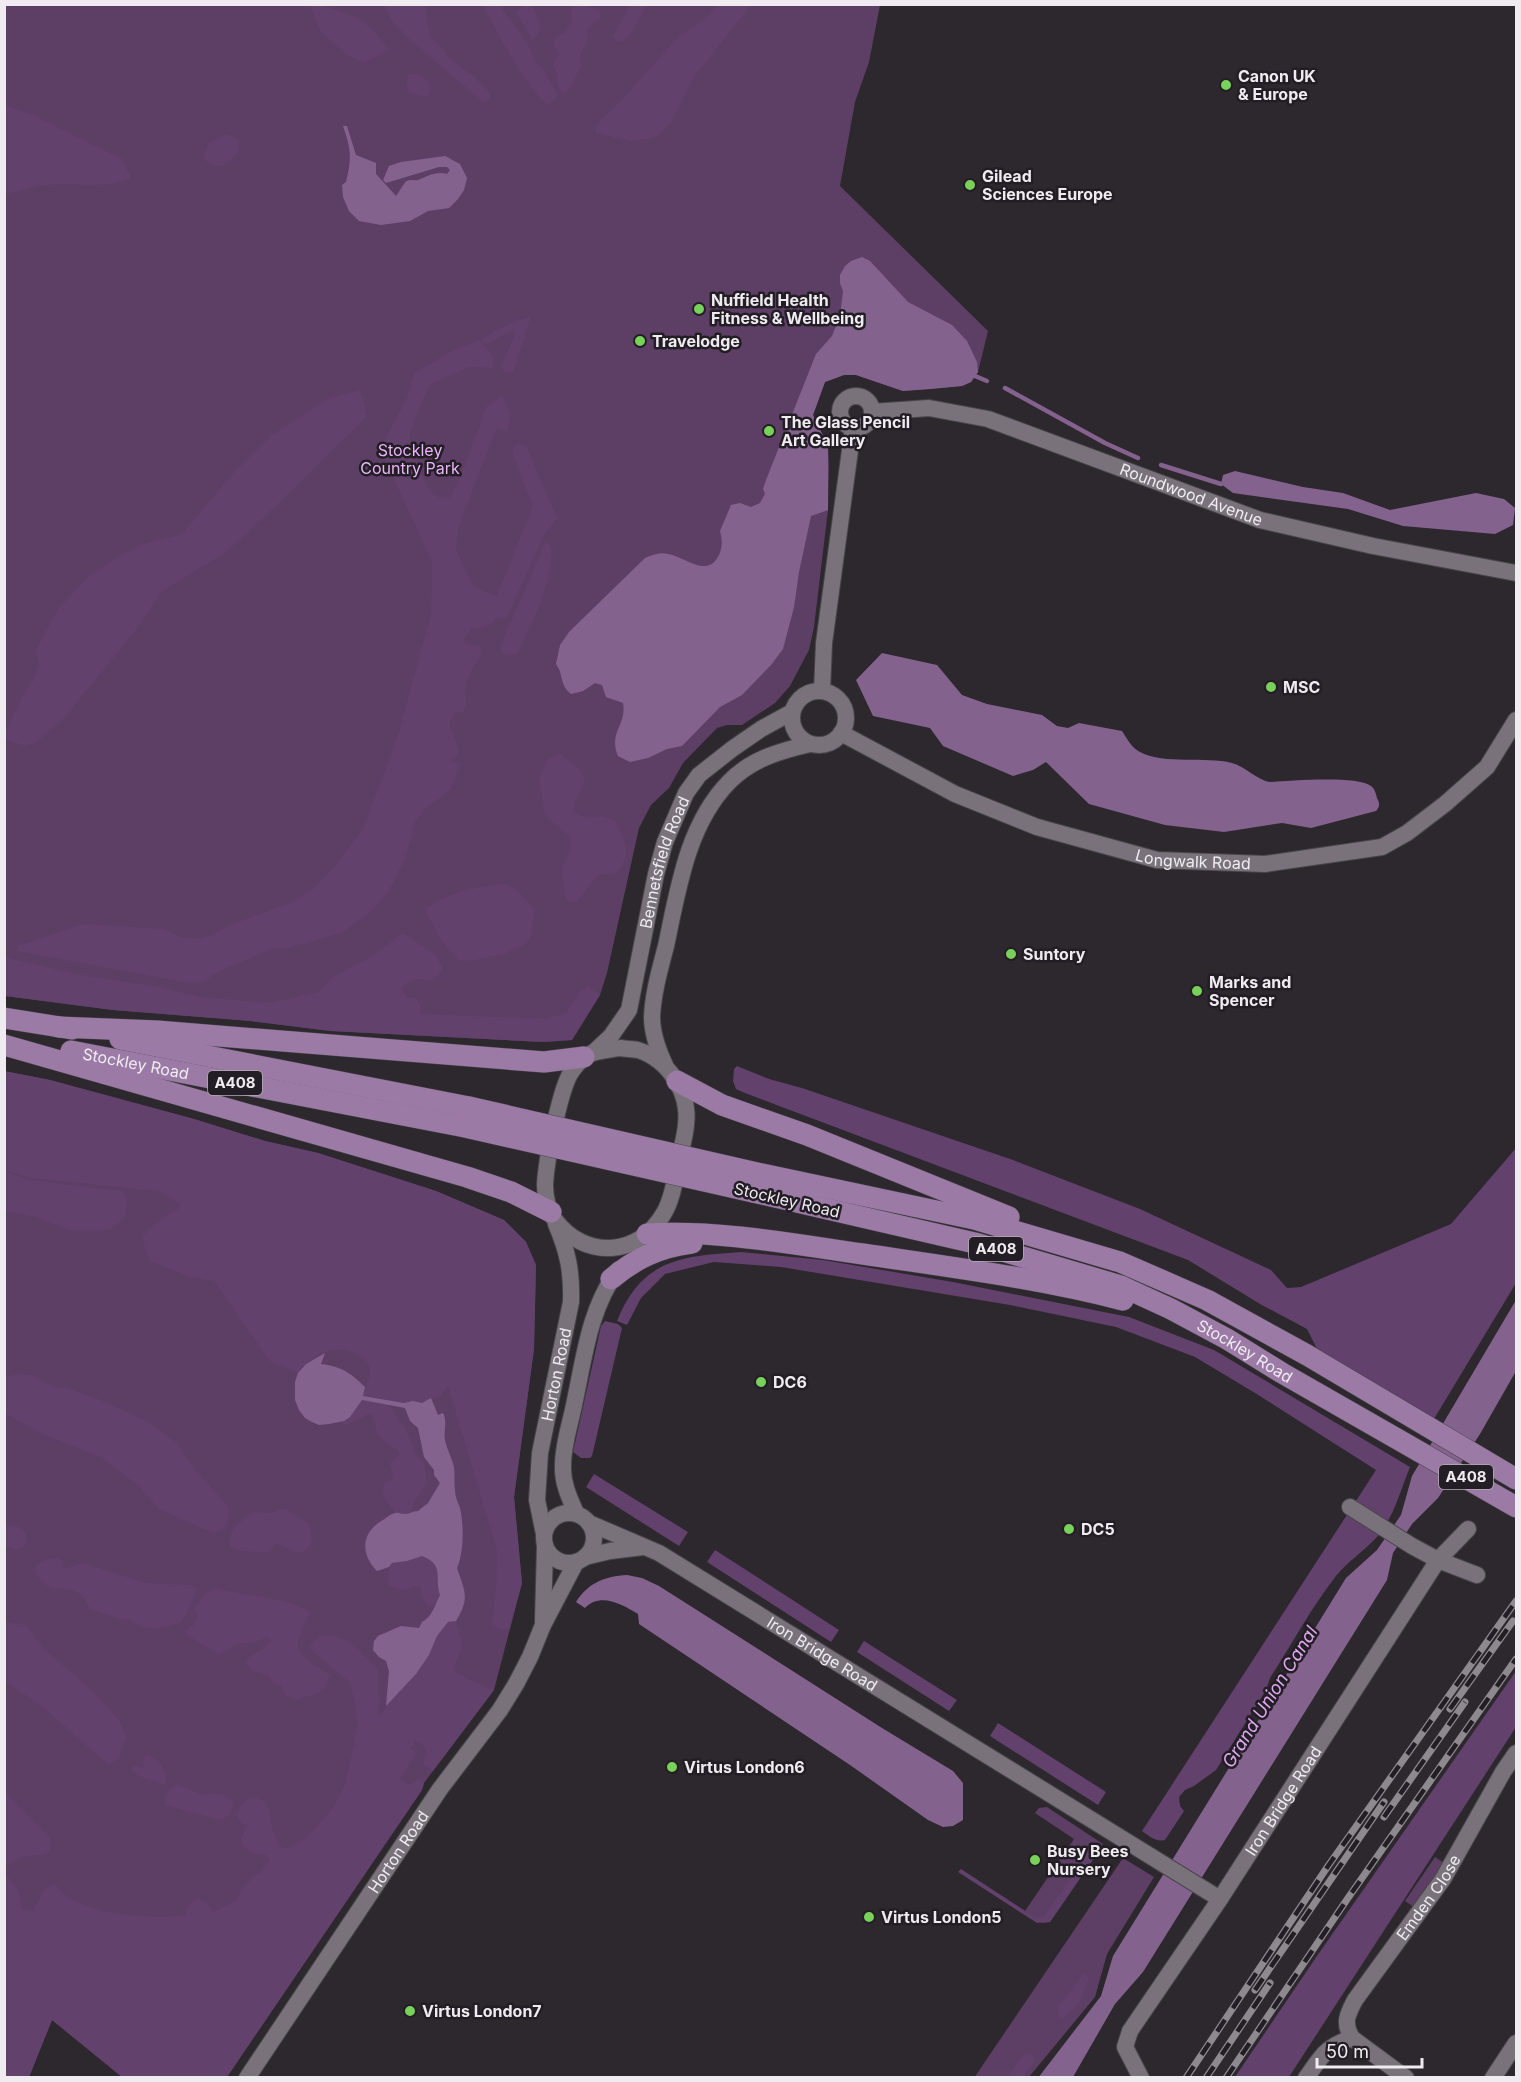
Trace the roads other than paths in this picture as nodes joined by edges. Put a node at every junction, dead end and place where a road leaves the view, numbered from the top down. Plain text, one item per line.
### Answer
1 (872, 412) junction
2 (853, 429) junction
3 (1516, 573) edge
4 (822, 691) junction
5 (792, 712) junction
6 (1516, 720) edge
7 (841, 733) junction
8 (810, 744) junction
9 (4, 1018) edge
10 (58, 1027) junction
11 (4, 1043) edge
12 (589, 1055) junction
13 (671, 1073) junction
14 (467, 1117) junction
15 (755, 1182) junction
16 (552, 1215) junction
17 (643, 1237) junction
18 (777, 1242) junction
19 (1120, 1262) junction
20 (611, 1279) junction
21 (1227, 1339) junction
22 (1516, 1479) edge
23 (1350, 1507) dead end
24 (1516, 1507) edge
25 (583, 1518) junction
26 (1468, 1529) dead end
27 (544, 1540) junction
28 (644, 1547) junction
29 (581, 1560) junction
30 (1438, 1560) junction
31 (1477, 1575) dead end
32 (543, 1625) junction
33 (1516, 1753) edge
34 (1213, 1895) junction
35 (1352, 2038) junction
36 (1516, 2043) edge
37 (247, 2078) edge
38 (1141, 2078) edge
39 (1306, 2078) edge
40 (1406, 2078) edge
41 (1493, 2078) edge

1 - 2 street
1 - 2 street
1 - 3 street, Roundwood Avenue
2 - 4 street
4 - 5 street, Bennetsfield Road
4 - 7 street
5 - 8 street
5 - 12 street, Bennetsfield Road
6 - 7 street, Longwalk Road
7 - 8 street, Bennetsfield Road
8 - 13 street, Bennetsfield Road
9 - 10 main road, Stockley Road / A408
10 - 12 main road
10 - 14 main road, Stockley Road / A408
11 - 14 main road, Stockley Road / A408
11 - 16 main road
12 - 13 street
12 - 16 street
13 - 17 street
13 - 19 main road
14 - 15 main road, Stockley Road / A408, bridge
15 - 19 main road, Stockley Road / A408
15 - 21 main road, Stockley Road / A408
16 - 17 street
16 - 27 street, Horton Road
17 - 18 main road
17 - 20 street, Horton Road
18 - 20 main road
18 - 21 main road
19 - 22 main road, Stockley Road / A408
20 - 25 street, Horton Road
21 - 24 main road, Stockley Road / A408
23 - 30 street
25 - 27 street
25 - 28 street, Iron Bridge Road
25 - 29 street
26 - 30 street, Iron Bridge Road
27 - 29 street
27 - 32 street, Horton Road
28 - 29 street
28 - 34 street, Iron Bridge Road
29 - 32 street, Horton Road
30 - 31 street
30 - 34 street, Iron Bridge Road
32 - 37 street, Horton Road
33 - 35 street, Emden Close
34 - 38 street, Iron Bridge Road
35 - 39 street
35 - 40 street
36 - 41 street

